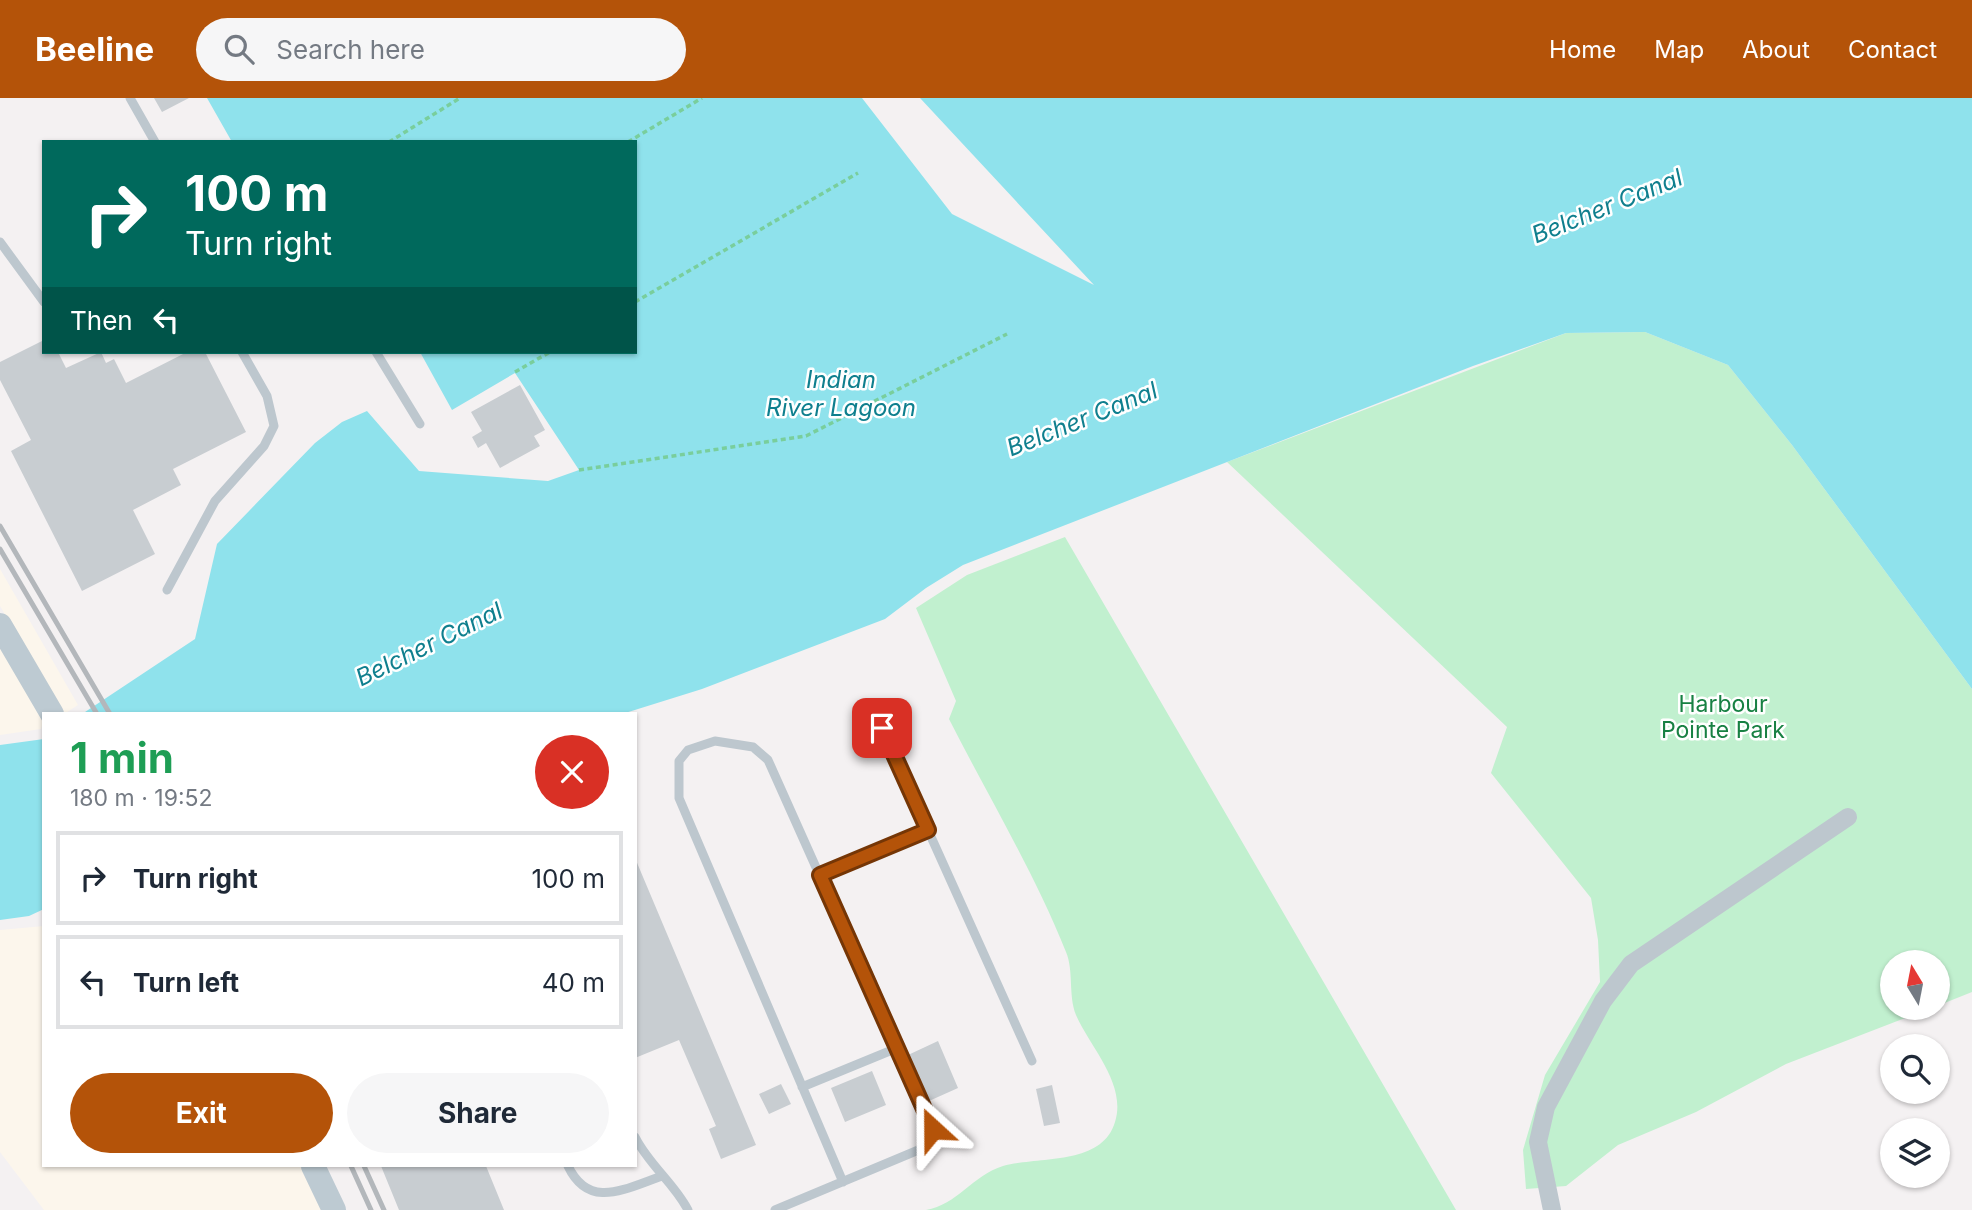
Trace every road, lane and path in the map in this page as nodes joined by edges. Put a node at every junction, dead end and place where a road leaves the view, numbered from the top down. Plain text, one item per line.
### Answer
1 (130, 98) edge
2 (460, 98) edge
3 (702, 98) edge
4 (154, 140) edge
5 (392, 140) edge
6 (631, 140) edge
7 (858, 173) dead end
8 (0, 242) edge
9 (42, 299) edge
10 (637, 301) edge
11 (1007, 334) dead end
12 (243, 354) edge
13 (377, 354) edge
14 (546, 354) edge
15 (515, 372) dead end
16 (420, 424) dead end
17 (579, 470) dead end
18 (167, 590) dead end
19 (0, 625) edge
20 (51, 712) edge
21 (882, 728) dead end
22 (1848, 817) dead end
23 (928, 830) junction
24 (820, 875) junction
25 (897, 1048) junction
26 (1032, 1061) dead end
27 (802, 1087) junction
28 (637, 1141) edge
29 (313, 1167) edge
30 (568, 1167) edge
31 (662, 1176) junction
32 (843, 1181) junction
33 (334, 1210) edge
34 (688, 1210) edge
35 (775, 1210) edge
36 (1552, 1210) edge

1 - 4 lane
2 - 5 path
3 - 6 path
7 - 10 path
8 - 9 lane
11 - 17 path
12 - 18 lane
13 - 16 lane
14 - 15 path
19 - 20 street
21 - 23 lane
22 - 36 street
23 - 24 lane
23 - 26 lane
24 - 25 lane
24 - 27 lane
25 - 27 lane
25 - 32 lane
27 - 32 lane
28 - 31 lane
29 - 33 street
30 - 31 lane
31 - 34 lane
32 - 35 lane

